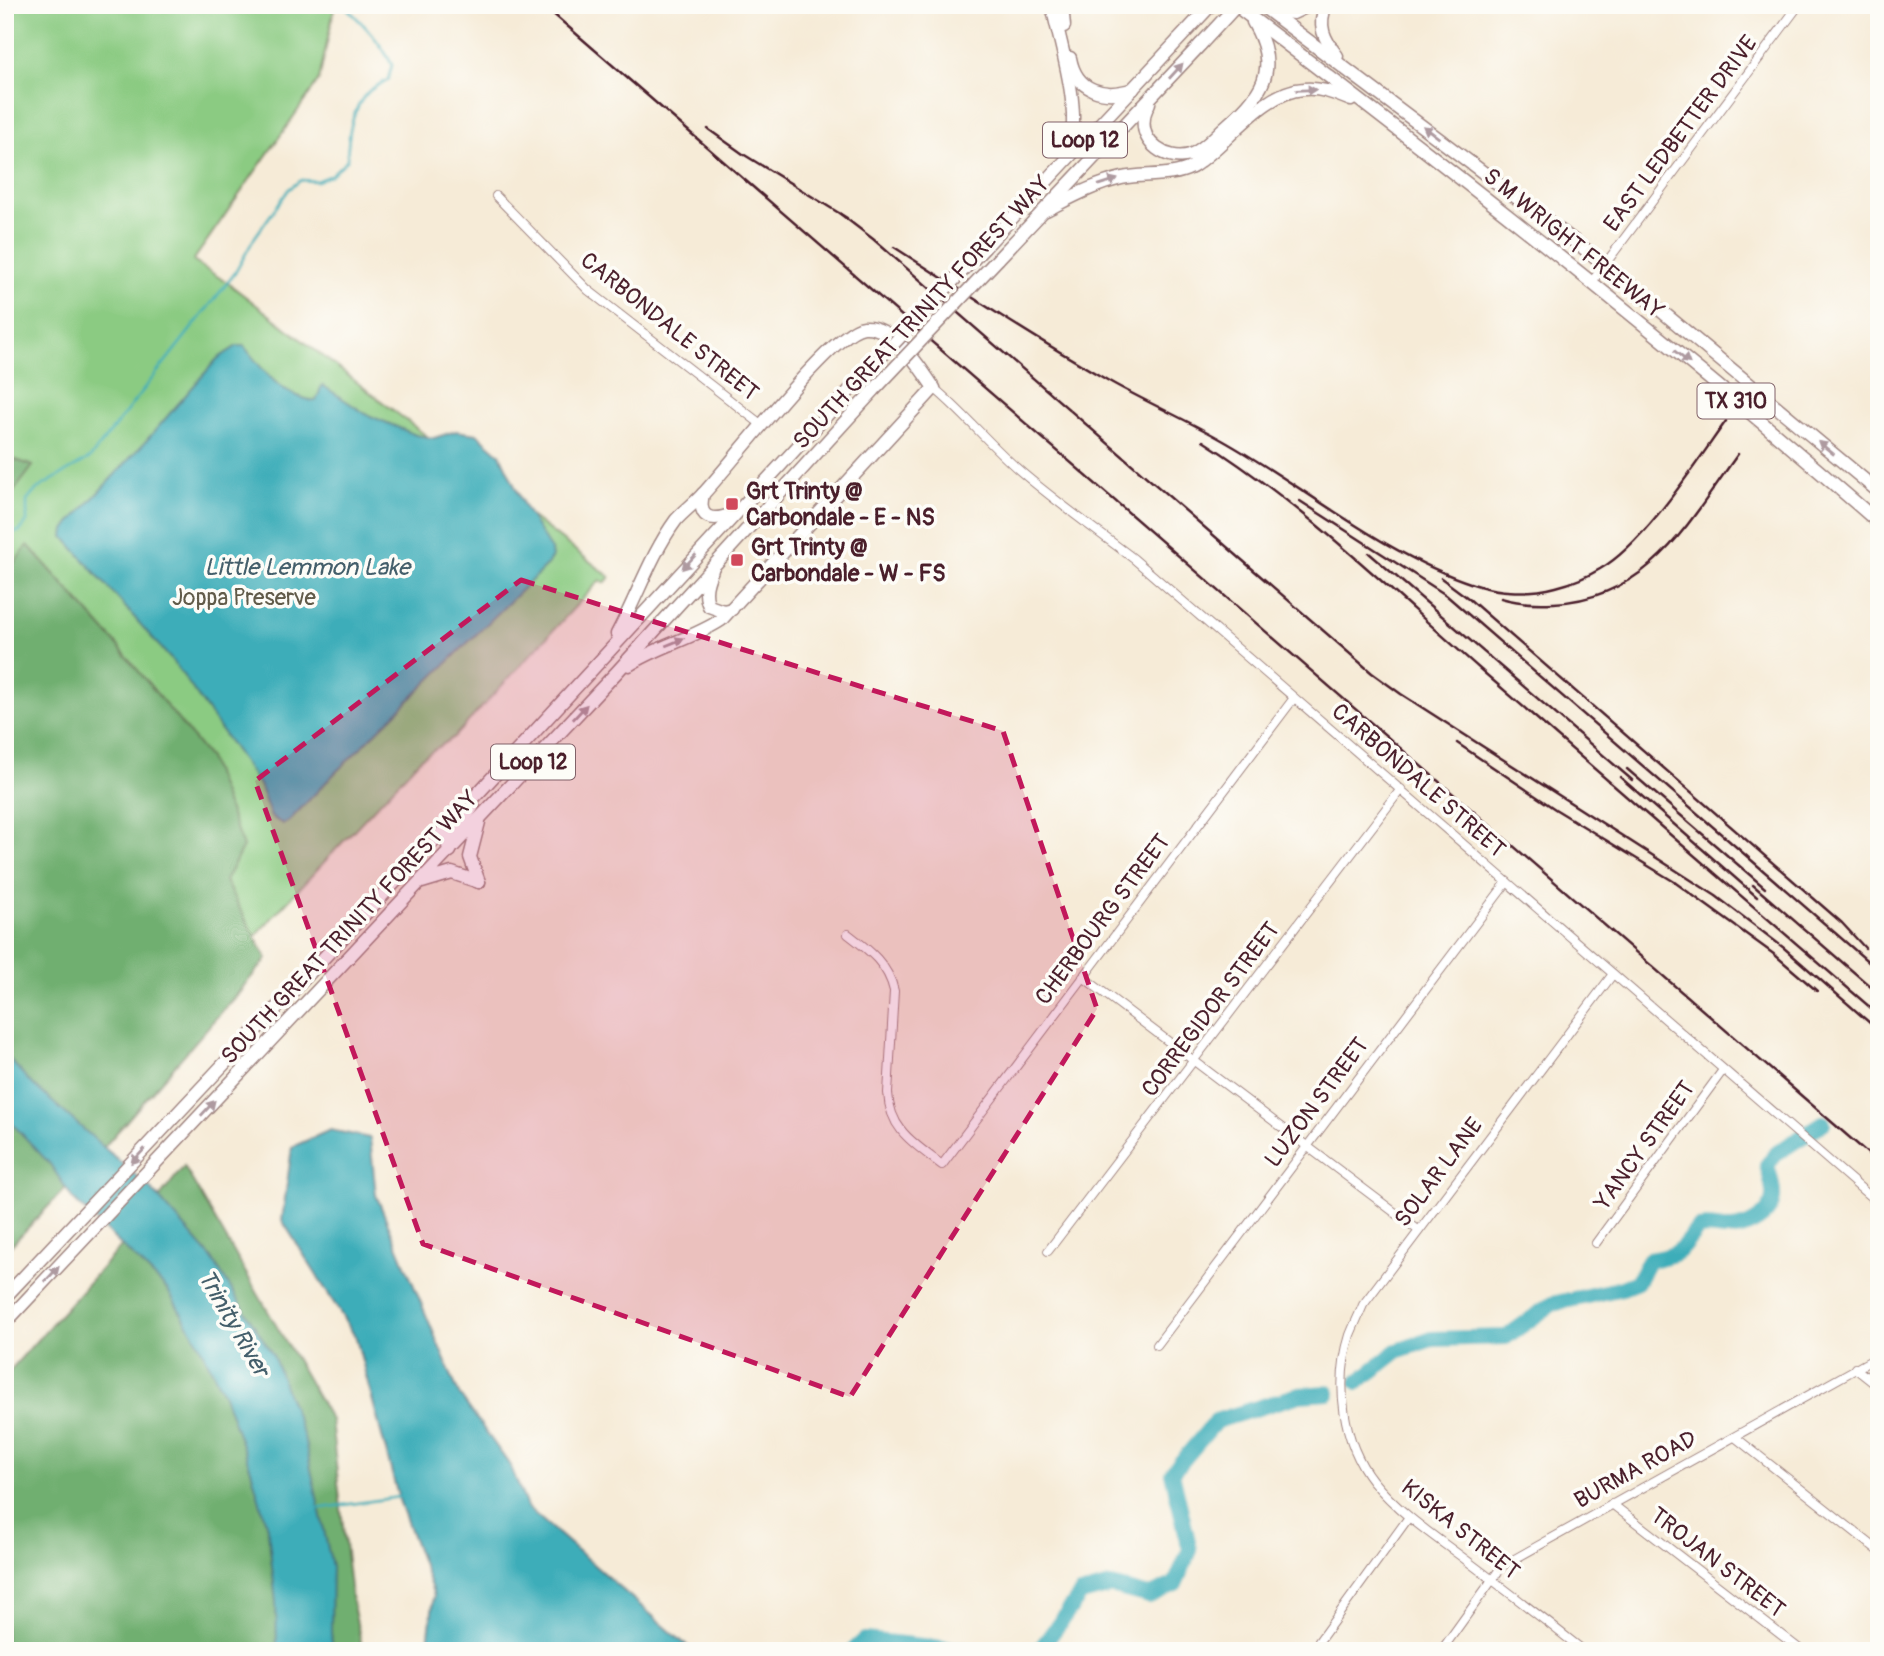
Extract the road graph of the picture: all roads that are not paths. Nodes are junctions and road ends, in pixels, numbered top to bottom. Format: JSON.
{"nodes":[{"id":1,"x":1052,"y":5,"type":"edge"},
{"id":2,"x":1062,"y":5,"type":"edge"},
{"id":3,"x":1211,"y":5,"type":"edge"},
{"id":4,"x":1236,"y":5,"type":"edge"},
{"id":5,"x":1310,"y":5,"type":"edge"},
{"id":6,"x":1326,"y":5,"type":"edge"},
{"id":7,"x":1799,"y":5,"type":"edge"},
{"id":8,"x":1264,"y":7,"type":"edge"},
{"id":9,"x":1249,"y":16,"type":"junction"},
{"id":10,"x":1348,"y":70,"type":"junction"},
{"id":11,"x":1133,"y":89,"type":"junction"},
{"id":12,"x":1151,"y":99,"type":"junction"},
{"id":13,"x":1364,"y":105,"type":"junction"},
{"id":14,"x":1064,"y":163,"type":"junction"},
{"id":15,"x":496,"y":196,"type":"dead end"},
{"id":16,"x":1046,"y":210,"type":"junction"},
{"id":17,"x":1606,"y":265,"type":"junction"},
{"id":18,"x":1591,"y":283,"type":"junction"},
{"id":19,"x":934,"y":388,"type":"junction"},
{"id":20,"x":762,"y":425,"type":"junction"},
{"id":21,"x":1879,"y":492,"type":"edge"},
{"id":22,"x":704,"y":494,"type":"junction"},
{"id":23,"x":736,"y":512,"type":"junction"},
{"id":24,"x":1879,"y":523,"type":"edge"},
{"id":25,"x":715,"y":563,"type":"junction"},
{"id":26,"x":733,"y":609,"type":"junction"},
{"id":27,"x":609,"y":649,"type":"junction"},
{"id":28,"x":616,"y":673,"type":"junction"},
{"id":29,"x":1294,"y":698,"type":"junction"},
{"id":30,"x":1401,"y":789,"type":"junction"},
{"id":31,"x":481,"y":790,"type":"junction"},
{"id":32,"x":479,"y":820,"type":"junction"},
{"id":33,"x":450,"y":851,"type":"junction"},
{"id":34,"x":1507,"y":882,"type":"junction"},
{"id":35,"x":419,"y":883,"type":"junction"},
{"id":36,"x":848,"y":933,"type":"dead end"},
{"id":37,"x":1613,"y":974,"type":"junction"},
{"id":38,"x":1083,"y":977,"type":"junction"},
{"id":39,"x":1195,"y":1060,"type":"junction"},
{"id":40,"x":1723,"y":1070,"type":"junction"},
{"id":41,"x":1307,"y":1145,"type":"junction"},
{"id":42,"x":1879,"y":1204,"type":"edge"},
{"id":43,"x":1418,"y":1230,"type":"junction"},
{"id":44,"x":1596,"y":1243,"type":"dead end"},
{"id":45,"x":1048,"y":1251,"type":"dead end"},
{"id":46,"x":5,"y":1297,"type":"edge"},
{"id":47,"x":5,"y":1323,"type":"edge"},
{"id":48,"x":1157,"y":1345,"type":"dead end"},
{"id":49,"x":1879,"y":1356,"type":"edge"},
{"id":50,"x":1855,"y":1368,"type":"junction"},
{"id":51,"x":1879,"y":1387,"type":"edge"},
{"id":52,"x":1345,"y":1413,"type":"joint"},
{"id":53,"x":1735,"y":1437,"type":"junction"},
{"id":54,"x":1612,"y":1504,"type":"junction"},
{"id":55,"x":1409,"y":1517,"type":"junction"},
{"id":56,"x":1879,"y":1551,"type":"edge"},
{"id":57,"x":1491,"y":1579,"type":"junction"},
{"id":58,"x":1312,"y":1651,"type":"edge"},
{"id":59,"x":1441,"y":1651,"type":"edge"},
{"id":60,"x":1584,"y":1651,"type":"edge"},
{"id":61,"x":1801,"y":1651,"type":"edge"}],
"edges":[{"from":1,"to":14,"type":"main road"},
{"from":2,"to":11,"type":"main road"},
{"from":3,"to":11,"type":"main road","name":"SOUTH GREAT TRINITY FOREST WAY","number":"Loop 12"},
{"from":4,"to":9,"type":"main road","name":"S M WRIGHT FREEWAY","number":"TX 310"},
{"from":12,"to":4,"type":"main road","name":"SOUTH GREAT TRINITY FOREST WAY","number":"Loop 12","one_way":true,"bridge":true},
{"from":5,"to":8,"type":"main road"},
{"from":6,"to":10,"type":"main road"},
{"from":7,"to":17,"type":"street","name":"EAST LEDBETTER DRIVE"},
{"from":8,"to":10,"type":"main road","name":"S M WRIGHT FREEWAY","number":"TX 310"},
{"from":9,"to":12,"type":"main road"},
{"from":9,"to":13,"type":"main road","name":"S M WRIGHT FREEWAY","number":"TX 310"},
{"from":17,"to":10,"type":"main road","name":"S M WRIGHT FREEWAY","number":"TX 310","one_way":true},
{"from":11,"to":14,"type":"main road","name":"SOUTH GREAT TRINITY FOREST WAY","number":"Loop 12"},
{"from":12,"to":16,"type":"main road","name":"SOUTH GREAT TRINITY FOREST WAY","number":"Loop 12"},
{"from":16,"to":13,"type":"main road","one_way":true},
{"from":13,"to":18,"type":"main road","name":"S M WRIGHT FREEWAY","number":"TX 310"},
{"from":14,"to":23,"type":"main road","name":"SOUTH GREAT TRINITY FOREST WAY","number":"Loop 12","bridge":true},
{"from":15,"to":20,"type":"street","name":"CARBONDALE STREET"},
{"from":16,"to":25,"type":"main road","name":"SOUTH GREAT TRINITY FOREST WAY","number":"Loop 12","bridge":true},
{"from":17,"to":18,"type":"street","name":"EAST LEDBETTER DRIVE"},
{"from":21,"to":17,"type":"main road","name":"S M WRIGHT FREEWAY","number":"TX 310","one_way":true},
{"from":18,"to":24,"type":"main road","name":"S M WRIGHT FREEWAY","number":"TX 310","one_way":true},
{"from":19,"to":20,"type":"main road"},
{"from":19,"to":26,"type":"main road"},
{"from":19,"to":29,"type":"street","name":"CARBONDALE STREET"},
{"from":20,"to":22,"type":"main road"},
{"from":22,"to":23,"type":"main road"},
{"from":22,"to":27,"type":"main road"},
{"from":23,"to":27,"type":"main road","name":"SOUTH GREAT TRINITY FOREST WAY","number":"Loop 12","one_way":true},
{"from":25,"to":26,"type":"main road"},
{"from":25,"to":28,"type":"main road","name":"SOUTH GREAT TRINITY FOREST WAY","number":"Loop 12"},
{"from":28,"to":26,"type":"main road","one_way":true},
{"from":27,"to":31,"type":"main road","name":"SOUTH GREAT TRINITY FOREST WAY","number":"Loop 12"},
{"from":32,"to":28,"type":"main road","name":"SOUTH GREAT TRINITY FOREST WAY","number":"Loop 12","one_way":true},
{"from":29,"to":30,"type":"street","name":"CARBONDALE STREET"},
{"from":29,"to":38,"type":"street","name":"CHERBOURG STREET"},
{"from":30,"to":34,"type":"street","name":"CARBONDALE STREET"},
{"from":30,"to":39,"type":"street","name":"CORREGIDOR STREET"},
{"from":31,"to":33,"type":"main road"},
{"from":31,"to":46,"type":"main road","name":"SOUTH GREAT TRINITY FOREST WAY","number":"Loop 12","one_way":true},
{"from":32,"to":33,"type":"main road","name":"SOUTH GREAT TRINITY FOREST WAY","number":"Loop 12"},
{"from":32,"to":35,"type":"main road"},
{"from":33,"to":35,"type":"main road","name":"SOUTH GREAT TRINITY FOREST WAY","number":"Loop 12"},
{"from":34,"to":37,"type":"street","name":"CARBONDALE STREET"},
{"from":34,"to":41,"type":"street","name":"LUZON STREET"},
{"from":47,"to":35,"type":"main road","name":"SOUTH GREAT TRINITY FOREST WAY","number":"Loop 12","one_way":true},
{"from":36,"to":38,"type":"street","name":"CHERBOURG STREET"},
{"from":37,"to":40,"type":"street","name":"CARBONDALE STREET"},
{"from":37,"to":43,"type":"street","name":"SOLAR LANE"},
{"from":38,"to":39,"type":"street"},
{"from":39,"to":41,"type":"street"},
{"from":39,"to":45,"type":"street","name":"CORREGIDOR STREET"},
{"from":40,"to":42,"type":"street","name":"CARBONDALE STREET"},
{"from":40,"to":44,"type":"street","name":"YANCY STREET"},
{"from":41,"to":43,"type":"street"},
{"from":41,"to":48,"type":"street","name":"LUZON STREET"},
{"from":43,"to":52,"type":"street","name":"SOLAR LANE"},
{"from":49,"to":50,"type":"street","name":"BURMA ROAD"},
{"from":50,"to":51,"type":"street"},
{"from":50,"to":53,"type":"street","name":"BURMA ROAD"},
{"from":52,"to":55,"type":"street","name":"KISKA STREET"},
{"from":53,"to":54,"type":"street","name":"BURMA ROAD"},
{"from":53,"to":56,"type":"street"},
{"from":54,"to":57,"type":"street","name":"BURMA ROAD"},
{"from":54,"to":61,"type":"street","name":"TROJAN STREET"},
{"from":55,"to":57,"type":"street","name":"KISKA STREET"},
{"from":55,"to":58,"type":"street"},
{"from":57,"to":59,"type":"street","name":"BURMA ROAD"},
{"from":57,"to":60,"type":"street","name":"KISKA STREET"}]}
